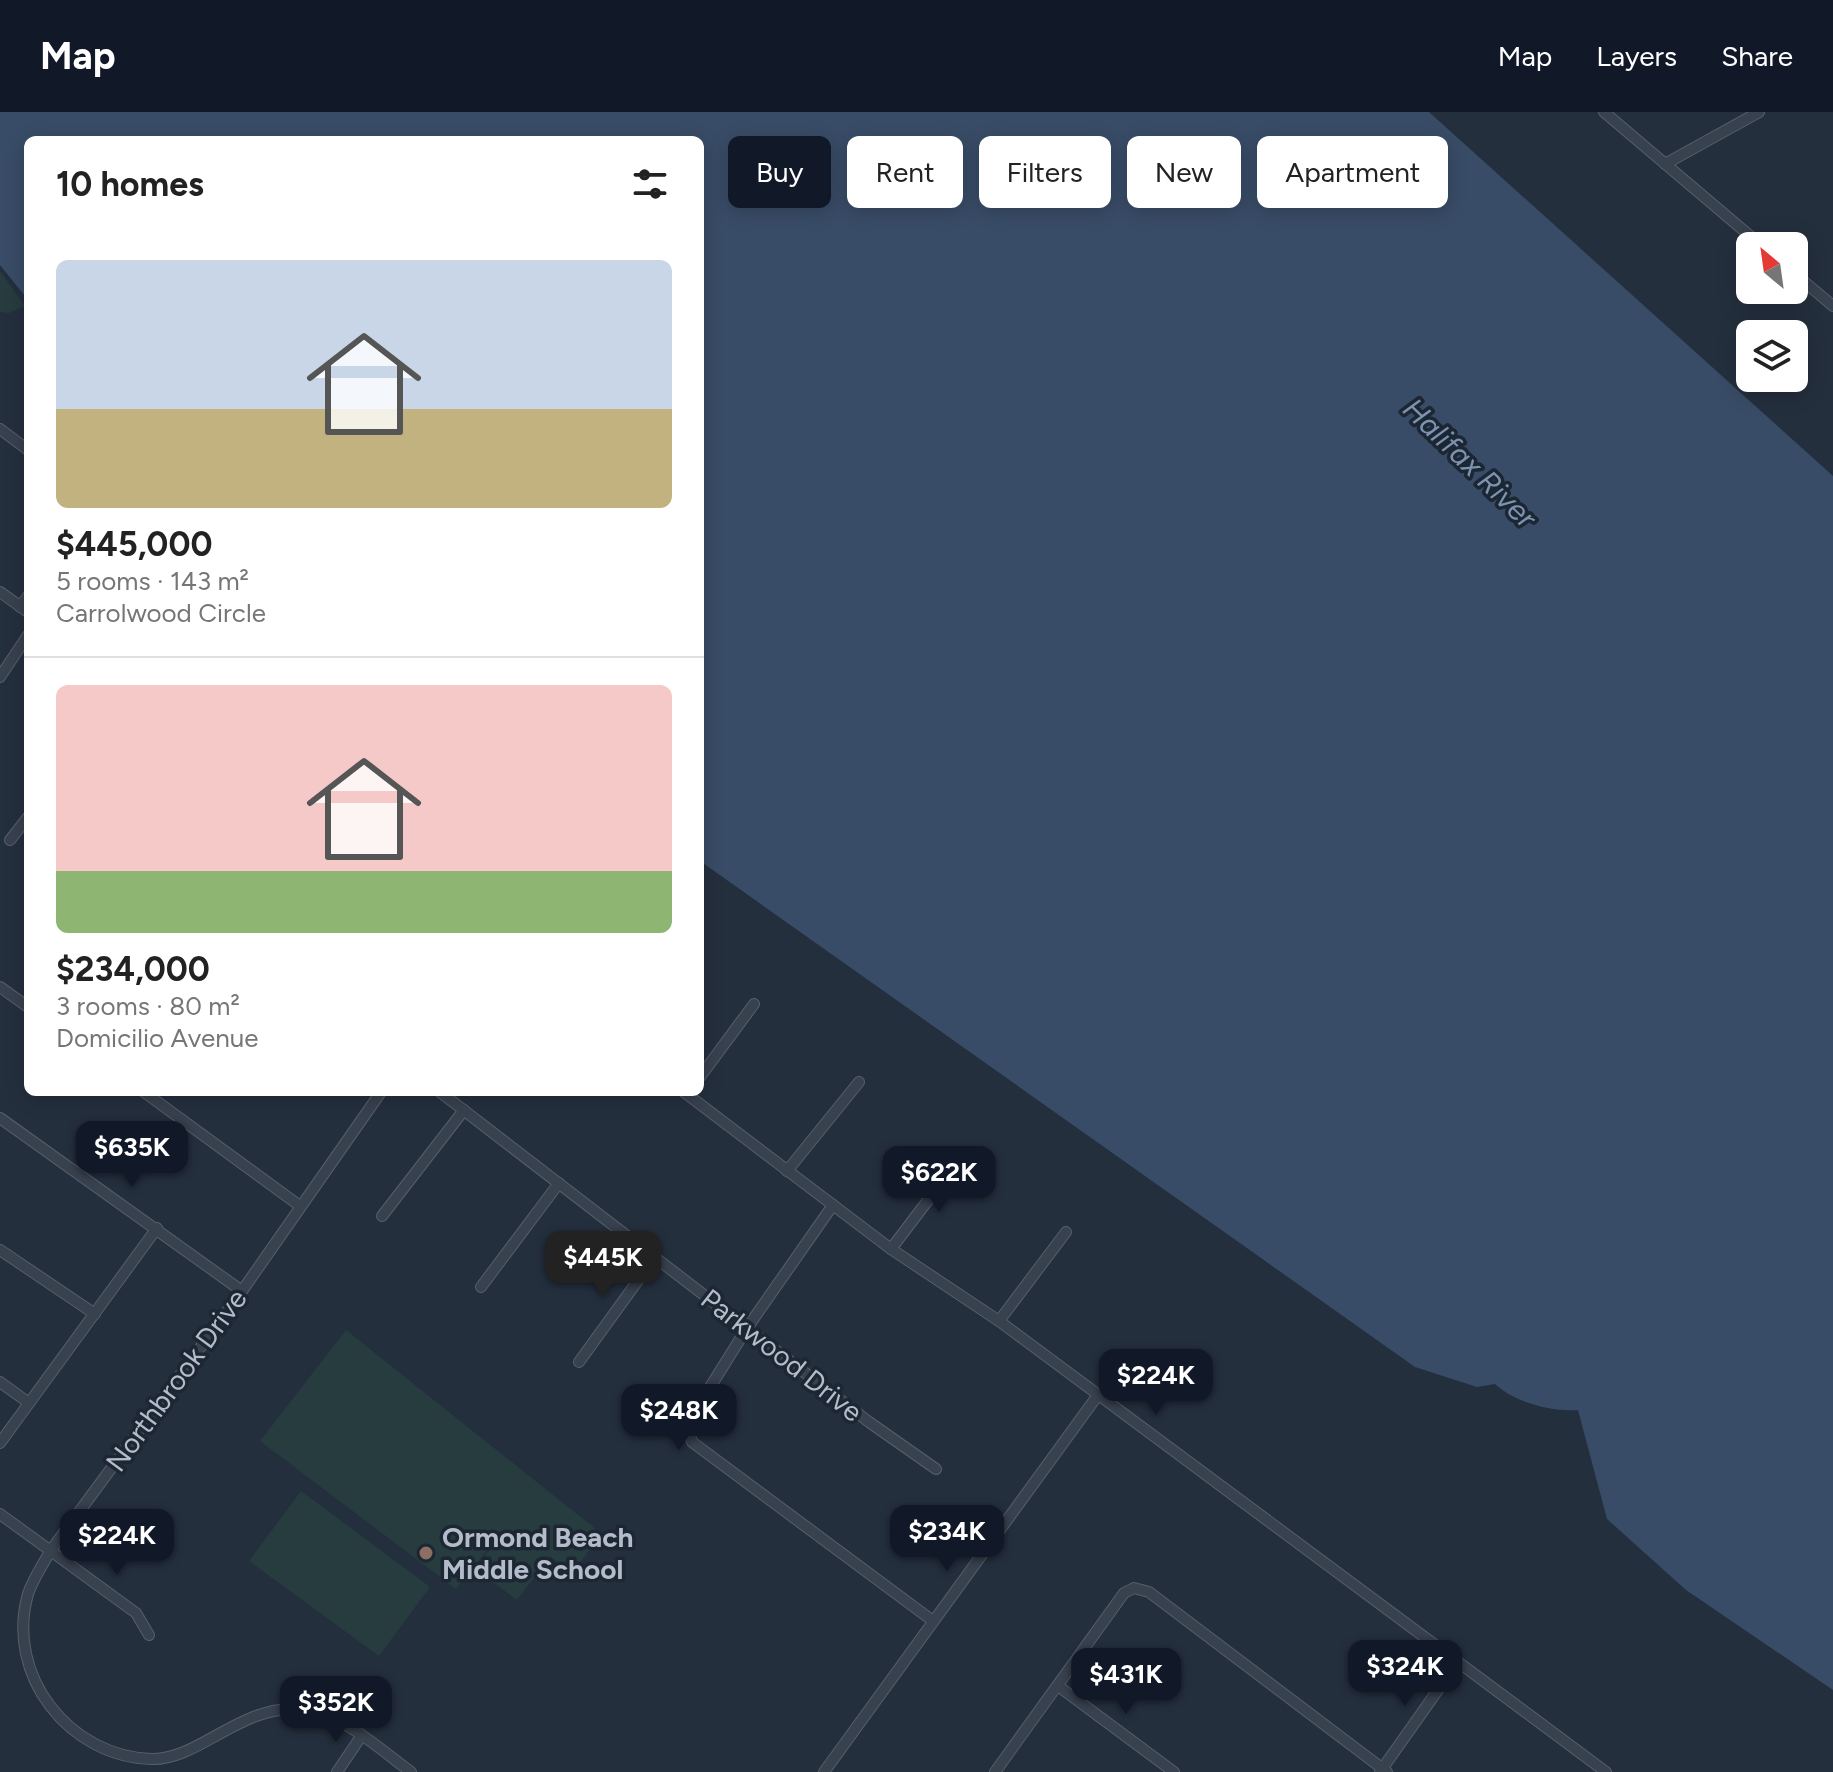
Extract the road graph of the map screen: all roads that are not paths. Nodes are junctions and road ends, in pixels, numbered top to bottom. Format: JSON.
{"nodes":[{"id":1,"x":1604,"y":112,"type":"edge"},
{"id":2,"x":1759,"y":112,"type":"edge"},
{"id":3,"x":1665,"y":164,"type":"junction"},
{"id":4,"x":1745,"y":232,"type":"edge"},
{"id":5,"x":1808,"y":285,"type":"edge"},
{"id":6,"x":1833,"y":306,"type":"edge"},
{"id":7,"x":0,"y":429,"type":"edge"},
{"id":8,"x":24,"y":447,"type":"edge"},
{"id":9,"x":0,"y":592,"type":"edge"},
{"id":10,"x":24,"y":609,"type":"edge"},
{"id":11,"x":24,"y":641,"type":"edge"},
{"id":12,"x":0,"y":677,"type":"edge"},
{"id":13,"x":24,"y":822,"type":"edge"},
{"id":14,"x":10,"y":840,"type":"dead end"},
{"id":15,"x":0,"y":987,"type":"edge"},
{"id":16,"x":24,"y":1004,"type":"edge"},
{"id":17,"x":754,"y":1004,"type":"dead end"},
{"id":18,"x":704,"y":1072,"type":"edge"},
{"id":19,"x":859,"y":1082,"type":"dead end"},
{"id":20,"x":150,"y":1096,"type":"edge"},
{"id":21,"x":378,"y":1096,"type":"edge"},
{"id":22,"x":445,"y":1096,"type":"edge"},
{"id":23,"x":691,"y":1096,"type":"edge"},
{"id":24,"x":464,"y":1110,"type":"junction"},
{"id":25,"x":0,"y":1118,"type":"edge"},
{"id":26,"x":960,"y":1158,"type":"dead end"},
{"id":27,"x":787,"y":1171,"type":"junction"},
{"id":28,"x":559,"y":1183,"type":"junction"},
{"id":29,"x":833,"y":1205,"type":"junction"},
{"id":30,"x":300,"y":1206,"type":"junction"},
{"id":31,"x":382,"y":1216,"type":"dead end"},
{"id":32,"x":157,"y":1228,"type":"junction"},
{"id":33,"x":1066,"y":1232,"type":"dead end"},
{"id":34,"x":891,"y":1249,"type":"junction"},
{"id":35,"x":0,"y":1250,"type":"edge"},
{"id":36,"x":655,"y":1257,"type":"junction"},
{"id":37,"x":481,"y":1287,"type":"dead end"},
{"id":38,"x":242,"y":1291,"type":"junction"},
{"id":39,"x":95,"y":1314,"type":"junction"},
{"id":40,"x":999,"y":1321,"type":"junction"},
{"id":41,"x":747,"y":1328,"type":"junction"},
{"id":42,"x":579,"y":1362,"type":"dead end"},
{"id":43,"x":0,"y":1382,"type":"edge"},
{"id":44,"x":1098,"y":1395,"type":"junction"},
{"id":45,"x":29,"y":1403,"type":"junction"},
{"id":46,"x":0,"y":1443,"type":"edge"},
{"id":47,"x":936,"y":1469,"type":"dead end"},
{"id":48,"x":0,"y":1514,"type":"edge"},
{"id":49,"x":51,"y":1550,"type":"junction"},
{"id":50,"x":933,"y":1621,"type":"junction"},
{"id":51,"x":149,"y":1635,"type":"dead end"},
{"id":52,"x":1457,"y":1663,"type":"junction"},
{"id":53,"x":1058,"y":1686,"type":"junction"},
{"id":54,"x":362,"y":1735,"type":"junction"},
{"id":55,"x":154,"y":1759,"type":"junction"},
{"id":56,"x":1383,"y":1771,"type":"edge"},
{"id":57,"x":155,"y":1772,"type":"edge"},
{"id":58,"x":337,"y":1772,"type":"edge"},
{"id":59,"x":411,"y":1772,"type":"edge"},
{"id":60,"x":824,"y":1772,"type":"edge"},
{"id":61,"x":995,"y":1772,"type":"edge"},
{"id":62,"x":1174,"y":1772,"type":"edge"},
{"id":63,"x":1606,"y":1772,"type":"edge"}],
"edges":[{"from":1,"to":3,"type":"street"},
{"from":2,"to":3,"type":"street"},
{"from":3,"to":4,"type":"street"},
{"from":5,"to":6,"type":"street"},
{"from":7,"to":8,"type":"street"},
{"from":9,"to":10,"type":"street"},
{"from":11,"to":12,"type":"street"},
{"from":13,"to":14,"type":"street"},
{"from":15,"to":16,"type":"street"},
{"from":17,"to":18,"type":"street"},
{"from":19,"to":27,"type":"street"},
{"from":20,"to":30,"type":"street"},
{"from":21,"to":30,"type":"street","name":"Northbrook Drive"},
{"from":22,"to":24,"type":"street","name":"Parkwood Drive"},
{"from":23,"to":27,"type":"street"},
{"from":24,"to":28,"type":"street","name":"Parkwood Drive"},
{"from":24,"to":31,"type":"street"},
{"from":25,"to":32,"type":"street"},
{"from":26,"to":34,"type":"street"},
{"from":27,"to":29,"type":"street"},
{"from":28,"to":36,"type":"street","name":"Parkwood Drive"},
{"from":28,"to":37,"type":"street"},
{"from":29,"to":34,"type":"street"},
{"from":29,"to":41,"type":"street"},
{"from":30,"to":38,"type":"street","name":"Northbrook Drive"},
{"from":32,"to":38,"type":"street"},
{"from":32,"to":39,"type":"street"},
{"from":33,"to":40,"type":"street"},
{"from":34,"to":40,"type":"street"},
{"from":35,"to":39,"type":"street"},
{"from":36,"to":41,"type":"street","name":"Parkwood Drive"},
{"from":36,"to":42,"type":"street"},
{"from":38,"to":49,"type":"street","name":"Northbrook Drive"},
{"from":39,"to":45,"type":"street"},
{"from":40,"to":44,"type":"street"},
{"from":41,"to":47,"type":"street","name":"Parkwood Drive"},
{"from":41,"to":50,"type":"street"},
{"from":43,"to":45,"type":"street"},
{"from":44,"to":50,"type":"street"},
{"from":44,"to":52,"type":"street"},
{"from":45,"to":46,"type":"street"},
{"from":48,"to":49,"type":"street"},
{"from":49,"to":51,"type":"street"},
{"from":49,"to":55,"type":"street","name":"Northbrook Drive"},
{"from":50,"to":60,"type":"street"},
{"from":52,"to":56,"type":"street"},
{"from":52,"to":63,"type":"street"},
{"from":53,"to":56,"type":"street"},
{"from":53,"to":61,"type":"street"},
{"from":53,"to":62,"type":"street"},
{"from":54,"to":55,"type":"street"},
{"from":54,"to":58,"type":"street"},
{"from":54,"to":59,"type":"street"},
{"from":55,"to":57,"type":"street"}]}
